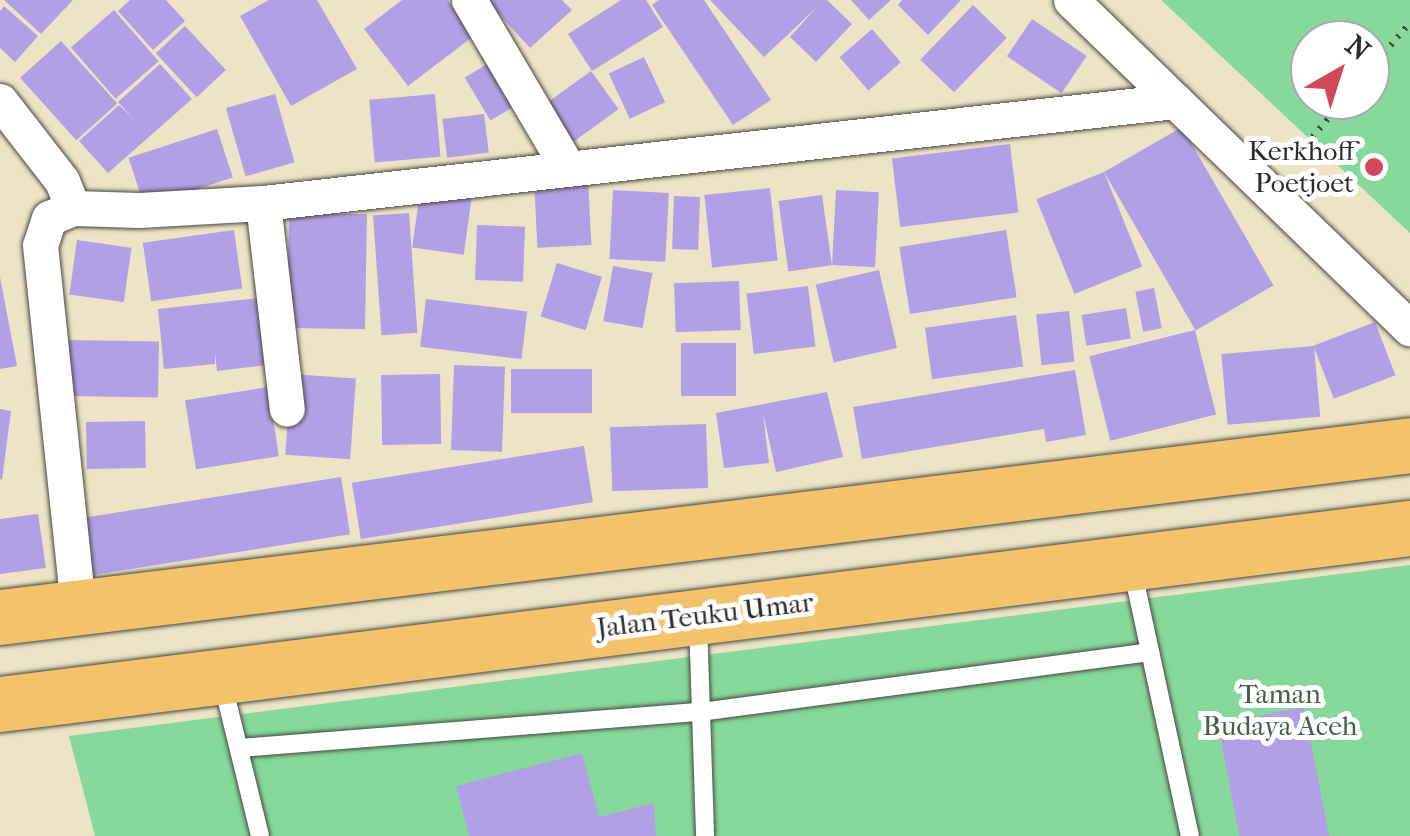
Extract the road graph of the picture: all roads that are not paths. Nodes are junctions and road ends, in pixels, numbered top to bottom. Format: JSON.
{"nodes":[{"id":1,"x":469,"y":0,"type":"edge"},
{"id":2,"x":1071,"y":0,"type":"edge"},
{"id":3,"x":1175,"y":100,"type":"junction"},
{"id":4,"x":0,"y":101,"type":"edge"},
{"id":5,"x":568,"y":168,"type":"junction"},
{"id":6,"x":264,"y":203,"type":"junction"},
{"id":7,"x":73,"y":208,"type":"junction"},
{"id":8,"x":1410,"y":328,"type":"edge"},
{"id":9,"x":287,"y":410,"type":"dead end"},
{"id":10,"x":1410,"y":445,"type":"edge"},
{"id":11,"x":1410,"y":528,"type":"edge"},
{"id":12,"x":1130,"y":562,"type":"junction"},
{"id":13,"x":78,"y":608,"type":"junction"},
{"id":14,"x":698,"y":616,"type":"junction"},
{"id":15,"x":0,"y":617,"type":"edge"},
{"id":16,"x":1150,"y":652,"type":"junction"},
{"id":17,"x":221,"y":676,"type":"junction"},
{"id":18,"x":0,"y":704,"type":"edge"},
{"id":19,"x":701,"y":712,"type":"junction"},
{"id":20,"x":238,"y":748,"type":"junction"},
{"id":21,"x":260,"y":836,"type":"edge"},
{"id":22,"x":706,"y":836,"type":"edge"},
{"id":23,"x":1190,"y":836,"type":"edge"}],
"edges":[{"from":1,"to":5,"type":"street"},
{"from":2,"to":3,"type":"street"},
{"from":3,"to":5,"type":"street"},
{"from":3,"to":8,"type":"street"},
{"from":4,"to":7,"type":"street"},
{"from":5,"to":6,"type":"street"},
{"from":6,"to":7,"type":"street"},
{"from":6,"to":9,"type":"street"},
{"from":7,"to":13,"type":"street"},
{"from":10,"to":13,"type":"highway"},
{"from":11,"to":12,"type":"highway","name":"Jalan Teuku Umar"},
{"from":12,"to":14,"type":"highway","name":"Jalan Teuku Umar"},
{"from":12,"to":16,"type":"lane"},
{"from":13,"to":15,"type":"highway"},
{"from":14,"to":17,"type":"highway","name":"Jalan Teuku Umar"},
{"from":14,"to":19,"type":"lane"},
{"from":16,"to":19,"type":"lane"},
{"from":16,"to":23,"type":"lane"},
{"from":17,"to":18,"type":"highway","name":"Jalan Teuku Umar"},
{"from":17,"to":20,"type":"lane"},
{"from":19,"to":20,"type":"lane"},
{"from":19,"to":22,"type":"lane"},
{"from":20,"to":21,"type":"lane"}]}
